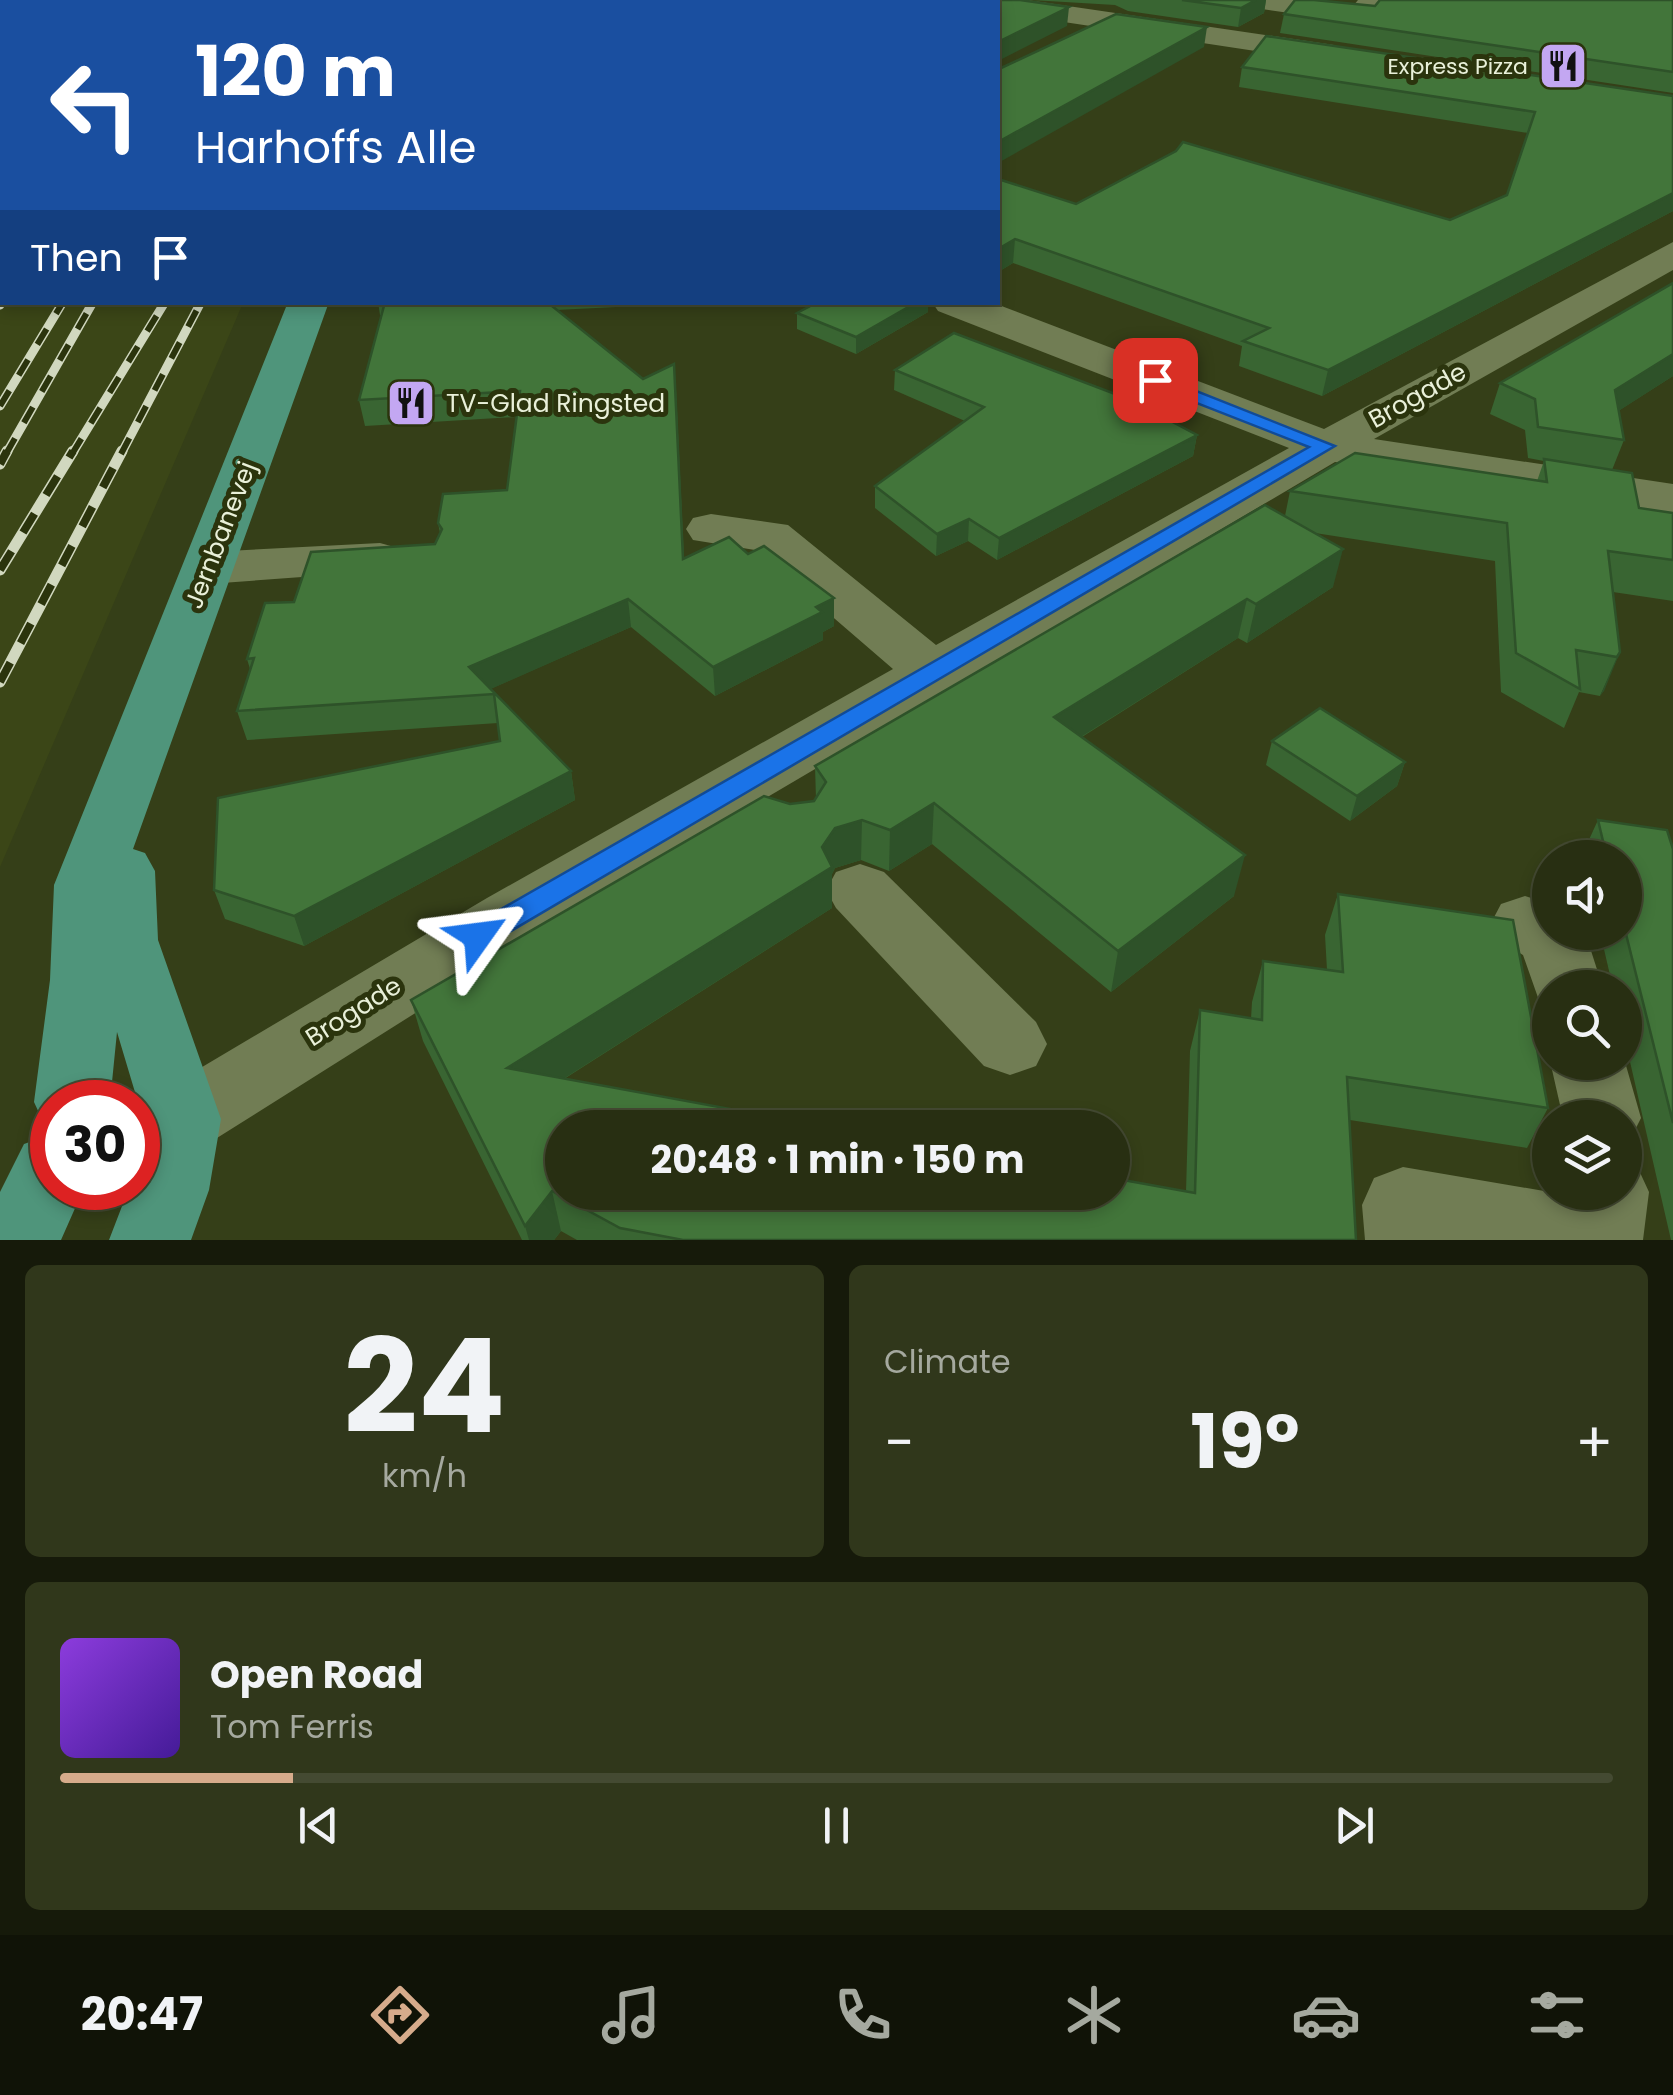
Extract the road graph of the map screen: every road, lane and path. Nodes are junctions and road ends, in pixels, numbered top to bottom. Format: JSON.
{"nodes":[{"id":1,"x":1150,"y":0,"type":"edge"},
{"id":2,"x":1256,"y":0,"type":"edge"},
{"id":3,"x":1372,"y":0,"type":"edge"},
{"id":4,"x":1000,"y":4,"type":"edge"},
{"id":5,"x":1109,"y":20,"type":"junction"},
{"id":6,"x":1062,"y":45,"type":"edge"},
{"id":7,"x":1362,"y":58,"type":"edge"},
{"id":8,"x":1670,"y":258,"type":"edge"},
{"id":9,"x":308,"y":305,"type":"edge"},
{"id":10,"x":960,"y":305,"type":"edge"},
{"id":11,"x":1325,"y":446,"type":"junction"},
{"id":12,"x":1673,"y":499,"type":"edge"},
{"id":13,"x":712,"y":529,"type":"dead end"},
{"id":14,"x":418,"y":557,"type":"edge"},
{"id":15,"x":208,"y":568,"type":"junction"},
{"id":16,"x":932,"y":672,"type":"junction"},
{"id":17,"x":132,"y":768,"type":"junction"},
{"id":18,"x":860,"y":890,"type":"dead end"},
{"id":19,"x":1525,"y":923,"type":"dead end"},
{"id":20,"x":1562,"y":970,"type":"edge"},
{"id":21,"x":1010,"y":1044,"type":"dead end"},
{"id":22,"x":75,"y":1080,"type":"edge"},
{"id":23,"x":182,"y":1119,"type":"junction"},
{"id":24,"x":33,"y":1210,"type":"edge"},
{"id":25,"x":1606,"y":1210,"type":"edge"},
{"id":26,"x":19,"y":1240,"type":"edge"},
{"id":27,"x":150,"y":1240,"type":"edge"},
{"id":28,"x":1406,"y":1240,"type":"edge"}],
"edges":[{"from":1,"to":5,"type":"street"},
{"from":2,"to":3,"type":"street"},
{"from":4,"to":5,"type":"street"},
{"from":5,"to":6,"type":"street"},
{"from":5,"to":7,"type":"street"},
{"from":8,"to":11,"type":"street","name":"Brogade"},
{"from":9,"to":15,"type":"main road","name":"Jernbanevej"},
{"from":10,"to":11,"type":"street"},
{"from":11,"to":12,"type":"street"},
{"from":11,"to":16,"type":"street","name":"Brogade"},
{"from":13,"to":16,"type":"street"},
{"from":14,"to":15,"type":"street"},
{"from":15,"to":17,"type":"main road","name":"Jernbanevej"},
{"from":16,"to":23,"type":"street","name":"Brogade"},
{"from":17,"to":22,"type":"main road","name":"Jernbanevej"},
{"from":17,"to":23,"type":"main road","name":"Jernbanevej"},
{"from":18,"to":21,"type":"street"},
{"from":19,"to":20,"type":"street"},
{"from":23,"to":27,"type":"main road","name":"Jernbanevej"},
{"from":24,"to":26,"type":"main road"},
{"from":25,"to":28,"type":"street"}]}
